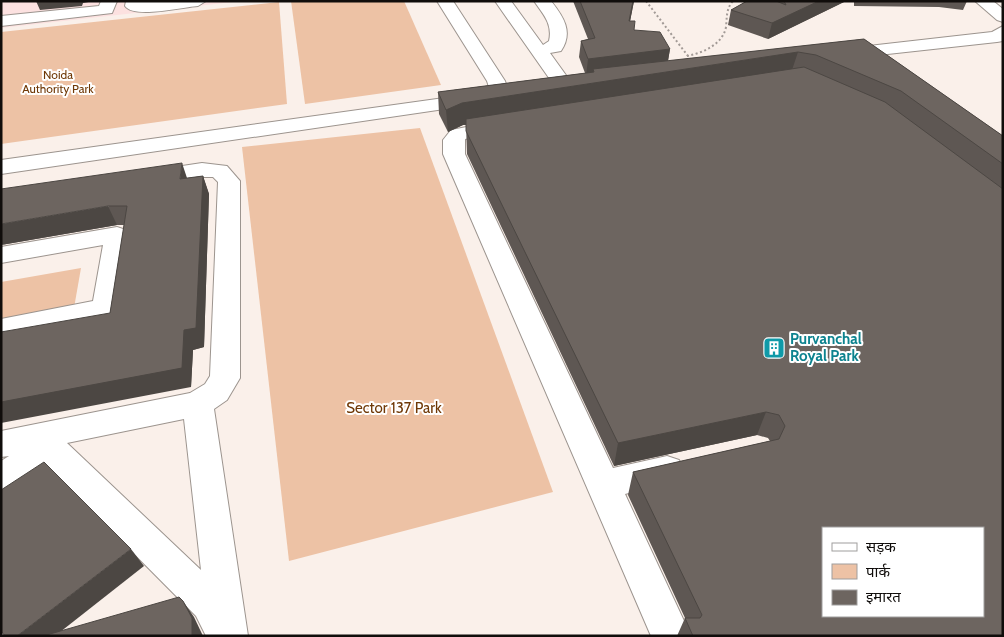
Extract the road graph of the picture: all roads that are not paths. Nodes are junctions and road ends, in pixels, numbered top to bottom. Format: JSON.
{"nodes":[{"id":1,"x":109,"y":1,"type":"edge"},
{"id":2,"x":134,"y":1,"type":"edge"},
{"id":3,"x":198,"y":1,"type":"edge"},
{"id":4,"x":445,"y":1,"type":"edge"},
{"id":5,"x":503,"y":1,"type":"edge"},
{"id":6,"x":542,"y":1,"type":"edge"},
{"id":7,"x":983,"y":1,"type":"edge"},
{"id":8,"x":1003,"y":17,"type":"edge"},
{"id":9,"x":1,"y":22,"type":"edge"},
{"id":10,"x":1003,"y":31,"type":"edge"},
{"id":11,"x":538,"y":51,"type":"junction"},
{"id":12,"x":824,"y":56,"type":"edge"},
{"id":13,"x":606,"y":81,"type":"edge"},
{"id":14,"x":528,"y":122,"type":"edge"},
{"id":15,"x":2,"y":168,"type":"edge"},
{"id":16,"x":126,"y":181,"type":"edge"},
{"id":17,"x":1,"y":255,"type":"edge"},
{"id":18,"x":1,"y":329,"type":"edge"},
{"id":19,"x":198,"y":404,"type":"junction"},
{"id":20,"x":43,"y":441,"type":"junction"},
{"id":21,"x":1,"y":444,"type":"edge"},
{"id":22,"x":700,"y":463,"type":"edge"},
{"id":23,"x":1,"y":480,"type":"edge"},
{"id":24,"x":603,"y":484,"type":"junction"},
{"id":25,"x":228,"y":634,"type":"edge"},
{"id":26,"x":671,"y":636,"type":"edge"}],
"edges":[{"from":1,"to":9,"type":"street"},
{"from":2,"to":3,"type":"street"},
{"from":4,"to":15,"type":"street"},
{"from":5,"to":11,"type":"street"},
{"from":6,"to":11,"type":"street"},
{"from":7,"to":8,"type":"street"},
{"from":10,"to":12,"type":"street"},
{"from":11,"to":13,"type":"street"},
{"from":14,"to":24,"type":"street"},
{"from":16,"to":19,"type":"street"},
{"from":17,"to":18,"type":"street"},
{"from":19,"to":20,"type":"street"},
{"from":19,"to":25,"type":"street"},
{"from":20,"to":21,"type":"street"},
{"from":20,"to":23,"type":"street"},
{"from":20,"to":25,"type":"street"},
{"from":22,"to":24,"type":"street"},
{"from":24,"to":26,"type":"street"}]}
